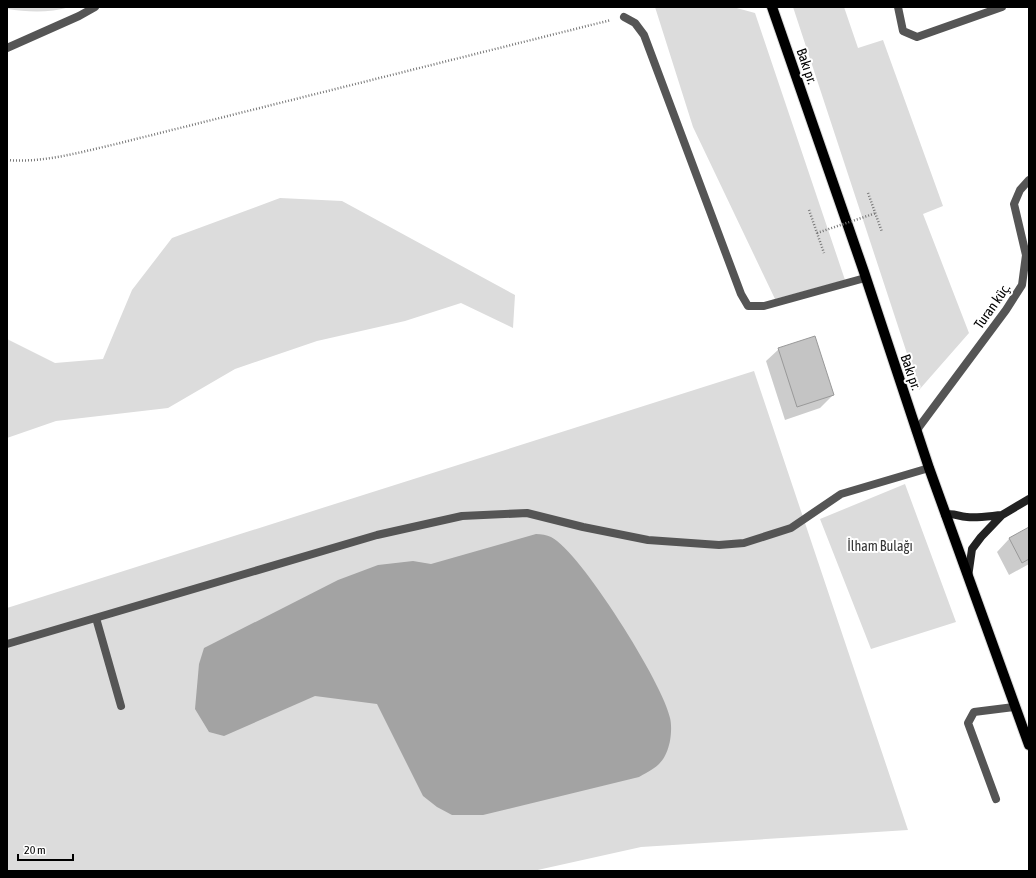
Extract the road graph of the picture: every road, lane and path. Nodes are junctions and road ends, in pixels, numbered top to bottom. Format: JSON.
{"nodes":[{"id":1,"x":95,"y":7,"type":"edge"},
{"id":2,"x":772,"y":7,"type":"edge"},
{"id":3,"x":898,"y":7,"type":"edge"},
{"id":4,"x":1002,"y":7,"type":"edge"},
{"id":5,"x":624,"y":16,"type":"joint"},
{"id":6,"x":7,"y":48,"type":"edge"},
{"id":7,"x":7,"y":160,"type":"edge"},
{"id":8,"x":1029,"y":180,"type":"edge"},
{"id":9,"x":868,"y":193,"type":"dead end"},
{"id":10,"x":809,"y":210,"type":"dead end"},
{"id":11,"x":876,"y":213,"type":"junction"},
{"id":12,"x":882,"y":232,"type":"dead end"},
{"id":13,"x":817,"y":233,"type":"junction"},
{"id":14,"x":824,"y":253,"type":"dead end"},
{"id":15,"x":864,"y":278,"type":"junction"},
{"id":16,"x":916,"y":431,"type":"junction"},
{"id":17,"x":929,"y":468,"type":"junction"},
{"id":18,"x":1029,"y":499,"type":"edge"},
{"id":19,"x":945,"y":515,"type":"junction"},
{"id":20,"x":1002,"y":515,"type":"junction"},
{"id":21,"x":968,"y":580,"type":"junction"},
{"id":22,"x":96,"y":618,"type":"junction"},
{"id":23,"x":7,"y":644,"type":"edge"},
{"id":24,"x":121,"y":706,"type":"dead end"},
{"id":25,"x":1014,"y":707,"type":"junction"},
{"id":26,"x":1029,"y":745,"type":"edge"},
{"id":27,"x":996,"y":799,"type":"dead end"}],
"edges":[{"from":1,"to":6,"type":"street"},
{"from":2,"to":15,"type":"main road","name":"Bakı pr."},
{"from":3,"to":4,"type":"street"},
{"from":5,"to":7,"type":"path"},
{"from":5,"to":15,"type":"street"},
{"from":8,"to":16,"type":"street","name":"Turan küç."},
{"from":9,"to":11,"type":"path"},
{"from":10,"to":13,"type":"path"},
{"from":11,"to":12,"type":"path"},
{"from":11,"to":13,"type":"path","bridge":true},
{"from":13,"to":14,"type":"path"},
{"from":15,"to":16,"type":"main road","name":"Bakı pr."},
{"from":16,"to":17,"type":"main road","name":"Bakı pr."},
{"from":17,"to":19,"type":"main road","name":"Bakı pr."},
{"from":17,"to":22,"type":"street"},
{"from":18,"to":20,"type":"main road"},
{"from":19,"to":20,"type":"main road"},
{"from":19,"to":21,"type":"main road","name":"Bakı pr."},
{"from":20,"to":21,"type":"main road"},
{"from":21,"to":25,"type":"main road","name":"Bakı pr."},
{"from":22,"to":23,"type":"street"},
{"from":22,"to":24,"type":"street"},
{"from":25,"to":26,"type":"main road","name":"Bakı pr."},
{"from":25,"to":27,"type":"street"}]}
